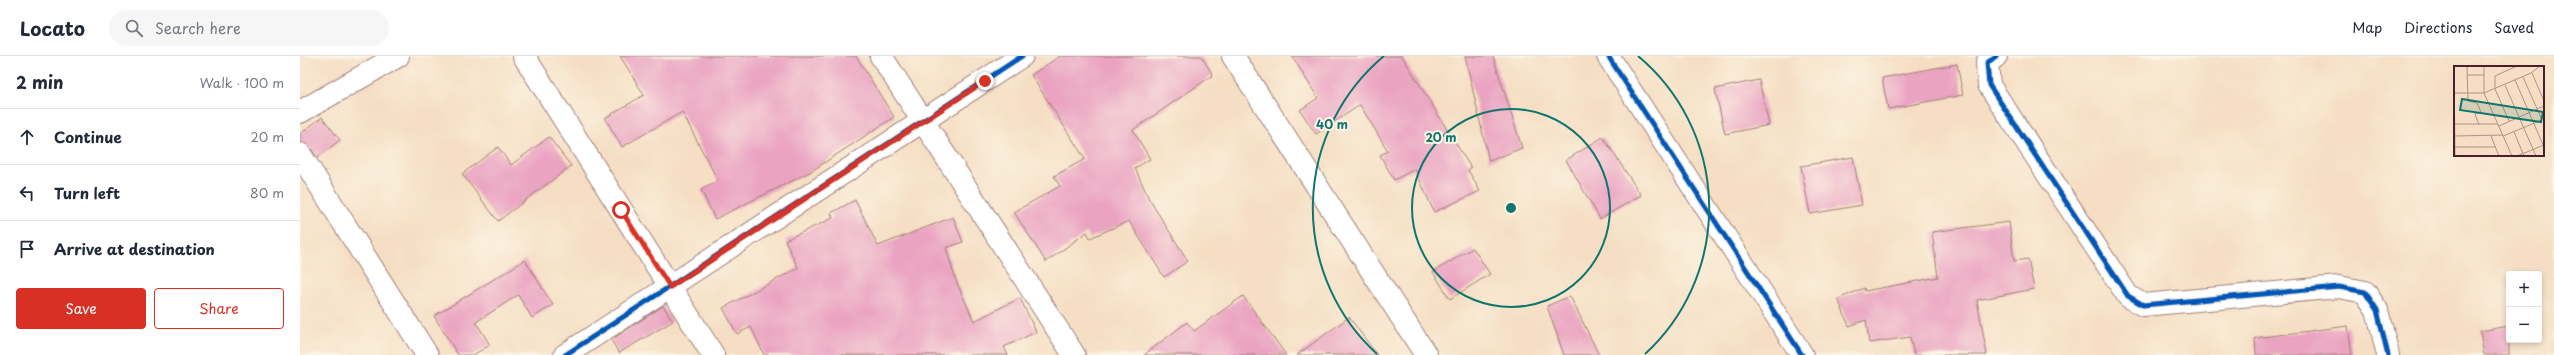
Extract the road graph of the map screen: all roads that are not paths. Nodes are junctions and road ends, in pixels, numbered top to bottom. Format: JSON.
{"nodes":[{"id":1,"x":398,"y":56,"type":"edge"},
{"id":2,"x":524,"y":56,"type":"edge"},
{"id":3,"x":881,"y":56,"type":"edge"},
{"id":4,"x":1022,"y":56,"type":"edge"},
{"id":5,"x":1233,"y":56,"type":"edge"},
{"id":6,"x":1608,"y":56,"type":"edge"},
{"id":7,"x":1996,"y":56,"type":"edge"},
{"id":8,"x":300,"y":112,"type":"edge"},
{"id":9,"x":924,"y":122,"type":"junction"},
{"id":10,"x":300,"y":154,"type":"edge"},
{"id":11,"x":670,"y":287,"type":"junction"},
{"id":12,"x":427,"y":355,"type":"edge"},
{"id":13,"x":565,"y":355,"type":"edge"},
{"id":14,"x":713,"y":355,"type":"edge"},
{"id":15,"x":1074,"y":355,"type":"edge"},
{"id":16,"x":1426,"y":355,"type":"edge"},
{"id":17,"x":1802,"y":355,"type":"edge"},
{"id":18,"x":2388,"y":355,"type":"edge"}],
"edges":[{"from":1,"to":8,"type":"street"},
{"from":2,"to":11,"type":"street"},
{"from":3,"to":9,"type":"street"},
{"from":4,"to":9,"type":"street"},
{"from":5,"to":16,"type":"street"},
{"from":6,"to":17,"type":"street"},
{"from":7,"to":18,"type":"street"},
{"from":9,"to":11,"type":"street"},
{"from":9,"to":15,"type":"street"},
{"from":10,"to":12,"type":"street"},
{"from":11,"to":13,"type":"street"},
{"from":11,"to":14,"type":"street"}]}
